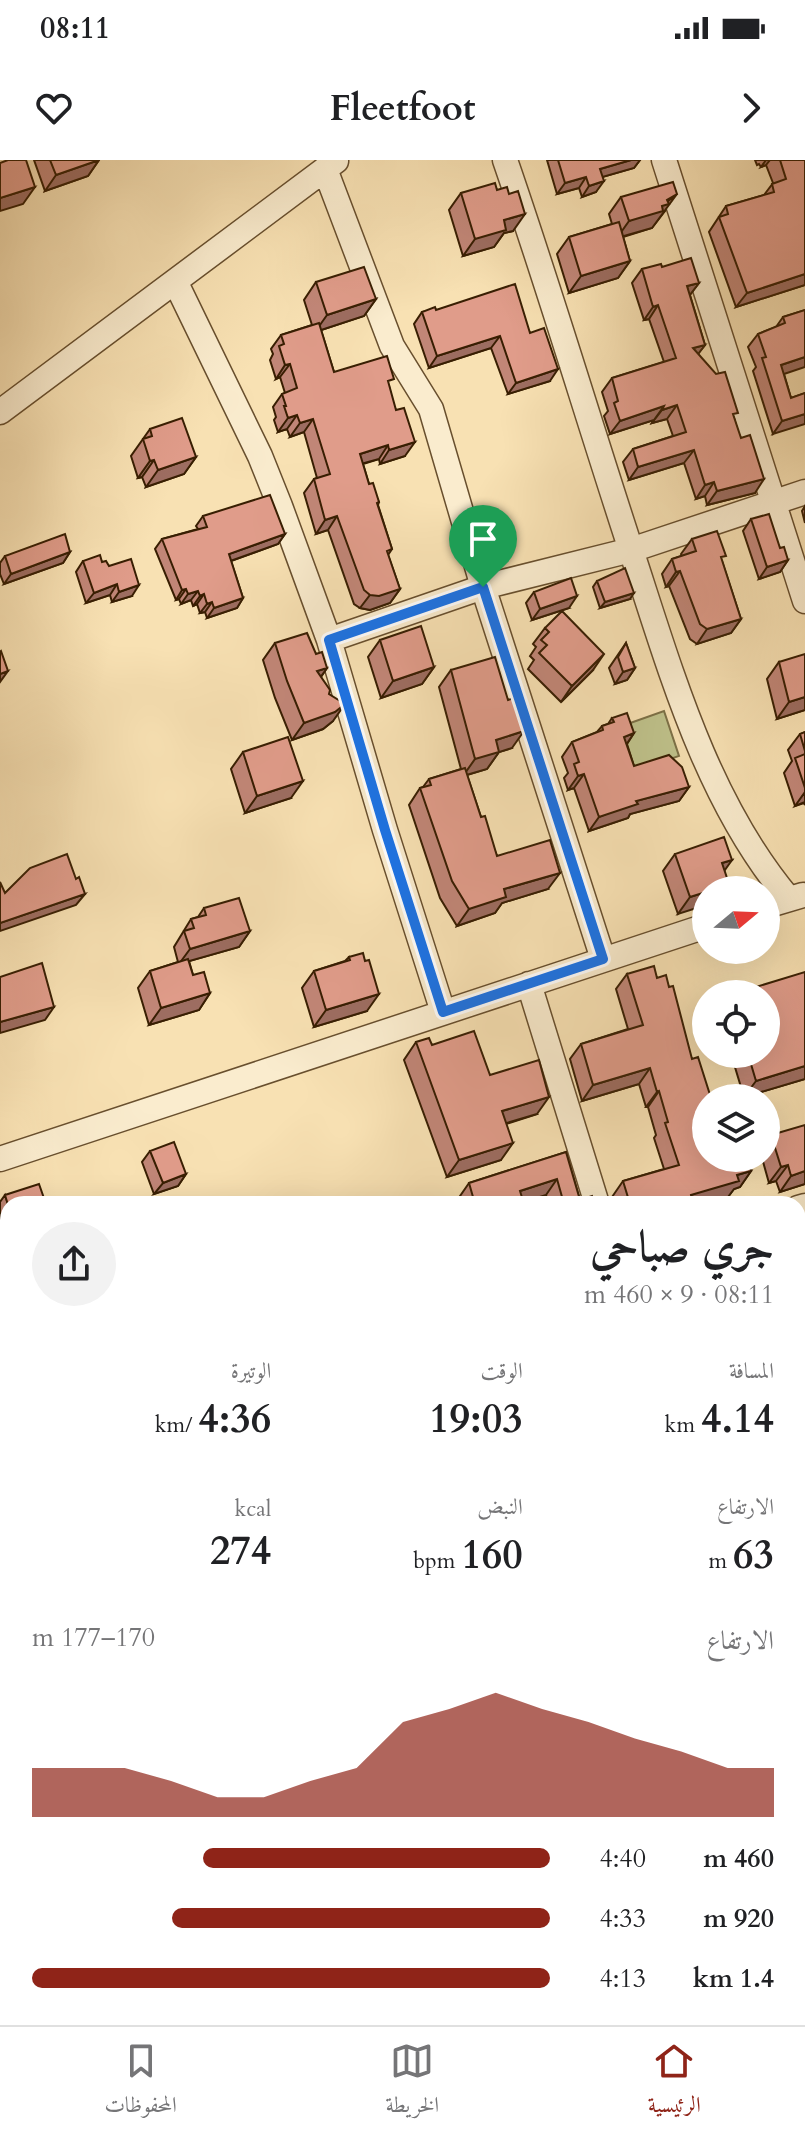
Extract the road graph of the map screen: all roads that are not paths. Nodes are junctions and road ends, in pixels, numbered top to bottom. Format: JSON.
{"nodes":[{"id":1,"x":505,"y":160,"type":"edge"},
{"id":2,"x":664,"y":160,"type":"edge"},
{"id":3,"x":332,"y":165,"type":"edge"},
{"id":4,"x":176,"y":283,"type":"junction"},
{"id":5,"x":0,"y":412,"type":"edge"},
{"id":6,"x":805,"y":492,"type":"edge"},
{"id":7,"x":772,"y":503,"type":"junction"},
{"id":8,"x":631,"y":550,"type":"junction"},
{"id":9,"x":483,"y":587,"type":"junction"},
{"id":10,"x":805,"y":601,"type":"edge"},
{"id":11,"x":329,"y":640,"type":"junction"},
{"id":12,"x":797,"y":896,"type":"edge"},
{"id":13,"x":692,"y":930,"type":"edge"},
{"id":14,"x":603,"y":959,"type":"junction"},
{"id":15,"x":529,"y":984,"type":"junction"},
{"id":16,"x":443,"y":1012,"type":"junction"},
{"id":17,"x":0,"y":1159,"type":"edge"},
{"id":18,"x":595,"y":1196,"type":"edge"}],
"edges":[{"from":1,"to":8,"type":"street"},
{"from":2,"to":7,"type":"street"},
{"from":3,"to":4,"type":"street"},
{"from":3,"to":9,"type":"street"},
{"from":4,"to":5,"type":"street"},
{"from":4,"to":11,"type":"street"},
{"from":6,"to":7,"type":"street"},
{"from":7,"to":8,"type":"street"},
{"from":7,"to":10,"type":"street"},
{"from":8,"to":9,"type":"street"},
{"from":8,"to":12,"type":"street"},
{"from":9,"to":11,"type":"street"},
{"from":9,"to":14,"type":"street"},
{"from":11,"to":16,"type":"street"},
{"from":13,"to":14,"type":"street"},
{"from":14,"to":15,"type":"street"},
{"from":15,"to":16,"type":"street"},
{"from":15,"to":18,"type":"street"},
{"from":16,"to":17,"type":"street"}]}
